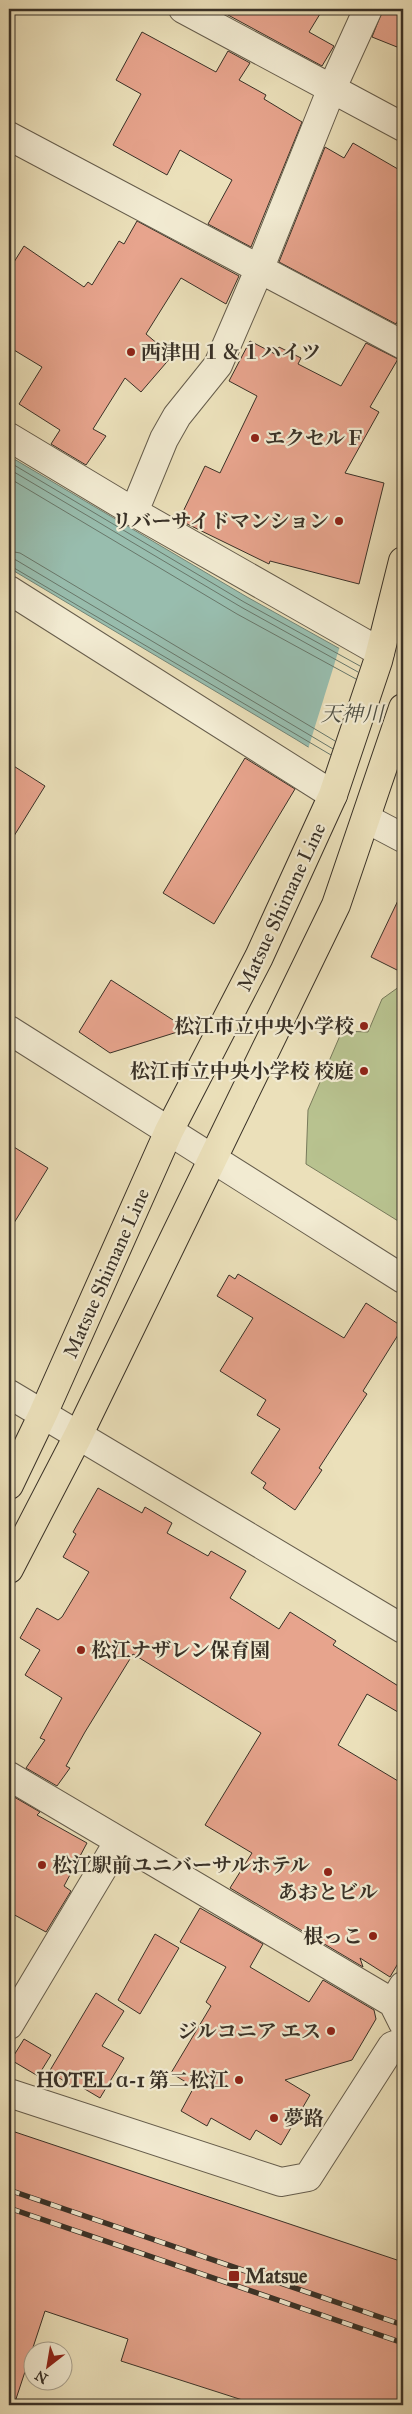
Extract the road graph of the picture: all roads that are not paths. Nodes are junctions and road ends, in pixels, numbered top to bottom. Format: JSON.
{"nodes":[{"id":1,"x":183,"y":9,"type":"edge"},
{"id":2,"x":368,"y":9,"type":"edge"},
{"id":3,"x":332,"y":88,"type":"junction"},
{"id":4,"x":403,"y":127,"type":"edge"},
{"id":5,"x":9,"y":136,"type":"edge"},
{"id":6,"x":259,"y":270,"type":"junction"},
{"id":7,"x":403,"y":345,"type":"edge"},
{"id":8,"x":9,"y":436,"type":"edge"},
{"id":9,"x":134,"y":512,"type":"junction"},
{"id":10,"x":403,"y":561,"type":"edge"},
{"id":11,"x":9,"y":590,"type":"edge"},
{"id":12,"x":379,"y":657,"type":"junction"},
{"id":13,"x":403,"y":708,"type":"edge"},
{"id":14,"x":335,"y":791,"type":"junction"},
{"id":15,"x":368,"y":814,"type":"junction"},
{"id":16,"x":403,"y":838,"type":"edge"},
{"id":17,"x":9,"y":1030,"type":"edge"},
{"id":18,"x":170,"y":1131,"type":"junction"},
{"id":19,"x":214,"y":1159,"type":"junction"},
{"id":20,"x":403,"y":1279,"type":"edge"},
{"id":21,"x":9,"y":1394,"type":"edge"},
{"id":22,"x":43,"y":1414,"type":"junction"},
{"id":23,"x":78,"y":1436,"type":"junction"},
{"id":24,"x":9,"y":1485,"type":"edge"},
{"id":25,"x":9,"y":1569,"type":"edge"},
{"id":26,"x":403,"y":1628,"type":"edge"},
{"id":27,"x":9,"y":1776,"type":"edge"},
{"id":28,"x":119,"y":1841,"type":"junction"},
{"id":29,"x":400,"y":2004,"type":"edge"},
{"id":30,"x":9,"y":2025,"type":"edge"},
{"id":31,"x":403,"y":2042,"type":"edge"},
{"id":32,"x":9,"y":2093,"type":"edge"}],
"edges":[{"from":1,"to":3,"type":"street"},
{"from":2,"to":3,"type":"street"},
{"from":3,"to":4,"type":"street"},
{"from":3,"to":6,"type":"street"},
{"from":5,"to":6,"type":"street"},
{"from":6,"to":7,"type":"street"},
{"from":6,"to":9,"type":"street"},
{"from":8,"to":9,"type":"street"},
{"from":9,"to":12,"type":"street"},
{"from":10,"to":12,"type":"main road","name":"Matsue Shimane Line"},
{"from":11,"to":14,"type":"street"},
{"from":12,"to":14,"type":"main road","name":"Matsue Shimane Line"},
{"from":13,"to":15,"type":"main road"},
{"from":14,"to":18,"type":"main road","name":"Matsue Shimane Line"},
{"from":15,"to":16,"type":"street"},
{"from":15,"to":19,"type":"main road"},
{"from":17,"to":18,"type":"street"},
{"from":18,"to":19,"type":"street"},
{"from":18,"to":22,"type":"main road","name":"Matsue Shimane Line"},
{"from":19,"to":20,"type":"street"},
{"from":19,"to":23,"type":"main road"},
{"from":21,"to":22,"type":"street"},
{"from":22,"to":23,"type":"street"},
{"from":22,"to":24,"type":"main road","name":"Matsue Shimane Line"},
{"from":23,"to":25,"type":"main road"},
{"from":23,"to":26,"type":"street"},
{"from":27,"to":28,"type":"street"},
{"from":28,"to":29,"type":"street"},
{"from":28,"to":30,"type":"street"},
{"from":31,"to":32,"type":"street"}]}
